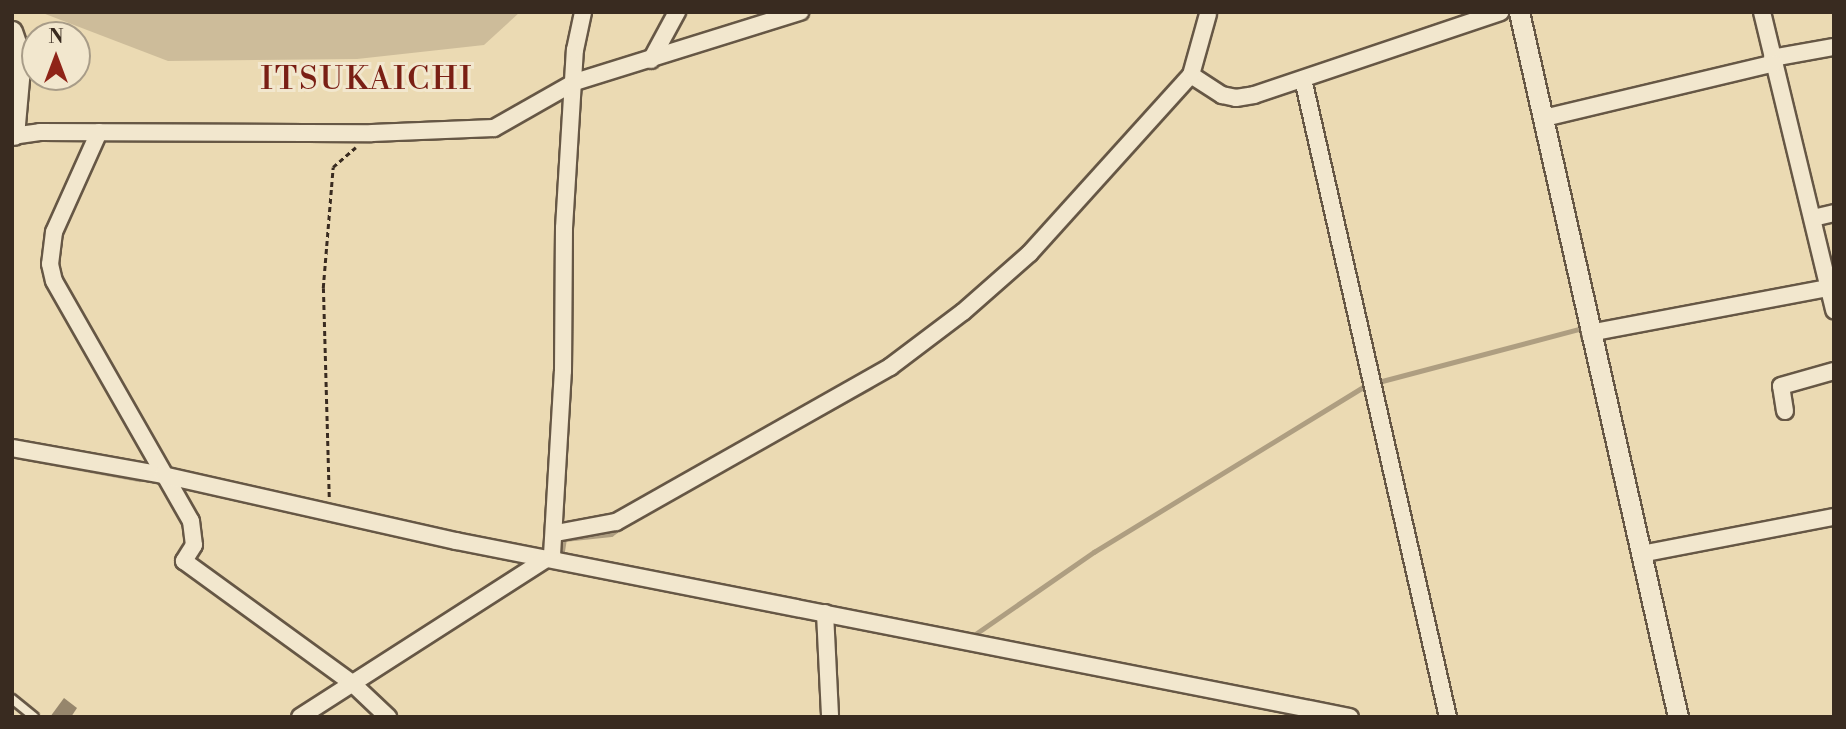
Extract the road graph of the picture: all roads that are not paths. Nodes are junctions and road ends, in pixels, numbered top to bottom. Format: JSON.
{"nodes":[{"id":1,"x":583,"y":12,"type":"edge"},
{"id":2,"x":677,"y":12,"type":"edge"},
{"id":3,"x":800,"y":12,"type":"edge"},
{"id":4,"x":1500,"y":12,"type":"edge"},
{"id":5,"x":1519,"y":12,"type":"edge"},
{"id":6,"x":1762,"y":12,"type":"edge"},
{"id":7,"x":1211,"y":13,"type":"edge"},
{"id":8,"x":12,"y":31,"type":"edge"},
{"id":9,"x":1834,"y":47,"type":"edge"},
{"id":10,"x":651,"y":60,"type":"junction"},
{"id":11,"x":1773,"y":60,"type":"junction"},
{"id":12,"x":1192,"y":75,"type":"junction"},
{"id":13,"x":1303,"y":79,"type":"junction"},
{"id":14,"x":575,"y":82,"type":"junction"},
{"id":15,"x":1544,"y":118,"type":"junction"},
{"id":16,"x":99,"y":132,"type":"junction"},
{"id":17,"x":13,"y":136,"type":"edge"},
{"id":18,"x":1834,"y":213,"type":"edge"},
{"id":19,"x":1813,"y":218,"type":"junction"},
{"id":20,"x":1830,"y":283,"type":"edge"},
{"id":21,"x":1834,"y":310,"type":"edge"},
{"id":22,"x":1589,"y":329,"type":"junction"},
{"id":23,"x":1834,"y":371,"type":"edge"},
{"id":24,"x":1784,"y":411,"type":"dead end"},
{"id":25,"x":12,"y":448,"type":"edge"},
{"id":26,"x":163,"y":475,"type":"junction"},
{"id":27,"x":1834,"y":517,"type":"edge"},
{"id":28,"x":556,"y":533,"type":"junction"},
{"id":29,"x":1642,"y":554,"type":"junction"},
{"id":30,"x":542,"y":563,"type":"junction"},
{"id":31,"x":825,"y":619,"type":"junction"},
{"id":32,"x":352,"y":683,"type":"junction"},
{"id":33,"x":12,"y":698,"type":"edge"},
{"id":34,"x":1296,"y":711,"type":"edge"},
{"id":35,"x":34,"y":717,"type":"edge"},
{"id":36,"x":300,"y":717,"type":"edge"},
{"id":37,"x":388,"y":717,"type":"edge"},
{"id":38,"x":830,"y":717,"type":"edge"},
{"id":39,"x":1350,"y":717,"type":"edge"},
{"id":40,"x":1448,"y":717,"type":"edge"},
{"id":41,"x":1678,"y":717,"type":"edge"}],
"edges":[{"from":1,"to":14,"type":"street"},
{"from":2,"to":10,"type":"street"},
{"from":3,"to":10,"type":"street"},
{"from":4,"to":13,"type":"street"},
{"from":5,"to":15,"type":"street"},
{"from":6,"to":11,"type":"street"},
{"from":7,"to":12,"type":"street"},
{"from":8,"to":17,"type":"street"},
{"from":9,"to":11,"type":"street"},
{"from":10,"to":14,"type":"street"},
{"from":11,"to":15,"type":"street"},
{"from":11,"to":19,"type":"street"},
{"from":12,"to":13,"type":"street"},
{"from":12,"to":28,"type":"street"},
{"from":13,"to":40,"type":"street"},
{"from":14,"to":16,"type":"street"},
{"from":14,"to":28,"type":"street"},
{"from":15,"to":22,"type":"street"},
{"from":16,"to":17,"type":"street"},
{"from":16,"to":26,"type":"street"},
{"from":18,"to":19,"type":"street"},
{"from":19,"to":20,"type":"street"},
{"from":20,"to":21,"type":"street"},
{"from":20,"to":22,"type":"street"},
{"from":22,"to":29,"type":"street"},
{"from":23,"to":24,"type":"street"},
{"from":25,"to":26,"type":"street"},
{"from":26,"to":30,"type":"street"},
{"from":26,"to":32,"type":"street"},
{"from":27,"to":29,"type":"street"},
{"from":28,"to":30,"type":"street"},
{"from":29,"to":41,"type":"street"},
{"from":30,"to":31,"type":"street"},
{"from":30,"to":32,"type":"street"},
{"from":31,"to":34,"type":"street"},
{"from":31,"to":38,"type":"street"},
{"from":32,"to":36,"type":"street"},
{"from":32,"to":37,"type":"street"},
{"from":33,"to":35,"type":"lane"},
{"from":34,"to":39,"type":"street"}]}
